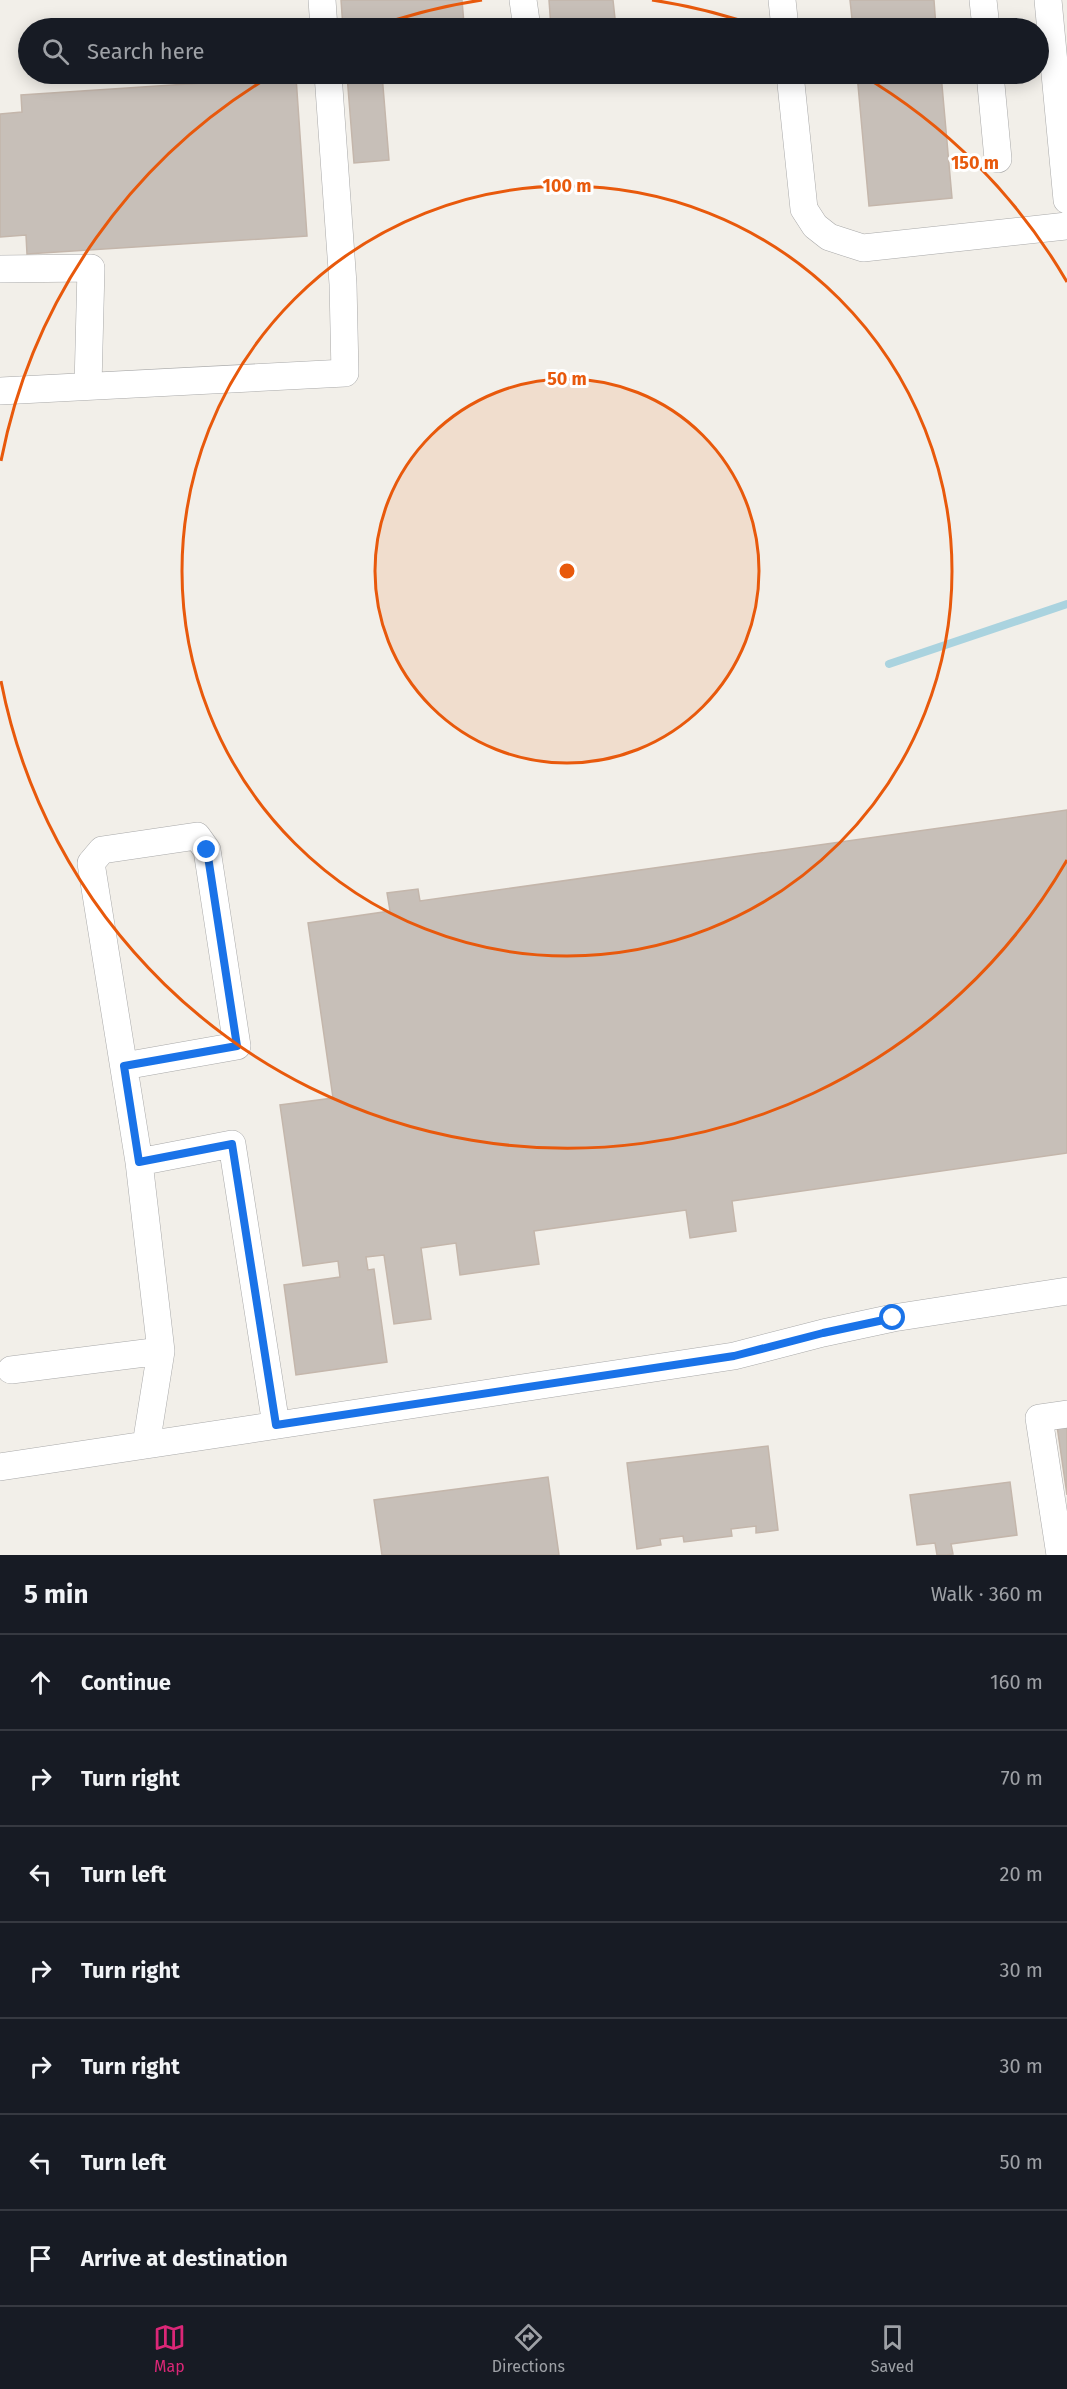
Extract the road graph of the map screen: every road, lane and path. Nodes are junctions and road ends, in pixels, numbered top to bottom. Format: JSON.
{"nodes":[{"id":1,"x":322,"y":0,"type":"edge"},
{"id":2,"x":524,"y":0,"type":"edge"},
{"id":3,"x":782,"y":0,"type":"edge"},
{"id":4,"x":983,"y":0,"type":"edge"},
{"id":5,"x":1048,"y":0,"type":"edge"},
{"id":6,"x":323,"y":18,"type":"edge"},
{"id":7,"x":525,"y":18,"type":"edge"},
{"id":8,"x":784,"y":18,"type":"edge"},
{"id":9,"x":985,"y":18,"type":"edge"},
{"id":10,"x":1053,"y":60,"type":"edge"},
{"id":11,"x":329,"y":84,"type":"edge"},
{"id":12,"x":791,"y":84,"type":"edge"},
{"id":13,"x":991,"y":84,"type":"edge"},
{"id":14,"x":998,"y":159,"type":"dead end"},
{"id":15,"x":1067,"y":200,"type":"edge"},
{"id":16,"x":1067,"y":226,"type":"edge"},
{"id":17,"x":0,"y":269,"type":"edge"},
{"id":18,"x":88,"y":386,"type":"junction"},
{"id":19,"x":0,"y":391,"type":"edge"},
{"id":20,"x":124,"y":1066,"type":"junction"},
{"id":21,"x":139,"y":1162,"type":"junction"},
{"id":22,"x":1067,"y":1291,"type":"edge"},
{"id":23,"x":161,"y":1351,"type":"junction"},
{"id":24,"x":11,"y":1370,"type":"dead end"},
{"id":25,"x":1067,"y":1414,"type":"edge"},
{"id":26,"x":276,"y":1425,"type":"junction"},
{"id":27,"x":146,"y":1445,"type":"junction"},
{"id":28,"x":0,"y":1467,"type":"edge"},
{"id":29,"x":1060,"y":1555,"type":"edge"}],
"edges":[{"from":1,"to":6,"type":"street"},
{"from":2,"to":7,"type":"street"},
{"from":3,"to":8,"type":"street"},
{"from":4,"to":9,"type":"street"},
{"from":5,"to":10,"type":"street"},
{"from":10,"to":15,"type":"street"},
{"from":11,"to":18,"type":"street"},
{"from":12,"to":16,"type":"street"},
{"from":13,"to":14,"type":"street"},
{"from":17,"to":18,"type":"street"},
{"from":18,"to":19,"type":"street"},
{"from":20,"to":20,"type":"street"},
{"from":20,"to":21,"type":"street"},
{"from":21,"to":23,"type":"street"},
{"from":21,"to":26,"type":"street"},
{"from":22,"to":26,"type":"street"},
{"from":23,"to":24,"type":"street"},
{"from":23,"to":27,"type":"street"},
{"from":25,"to":29,"type":"street"},
{"from":26,"to":27,"type":"street"},
{"from":27,"to":28,"type":"street"}]}
